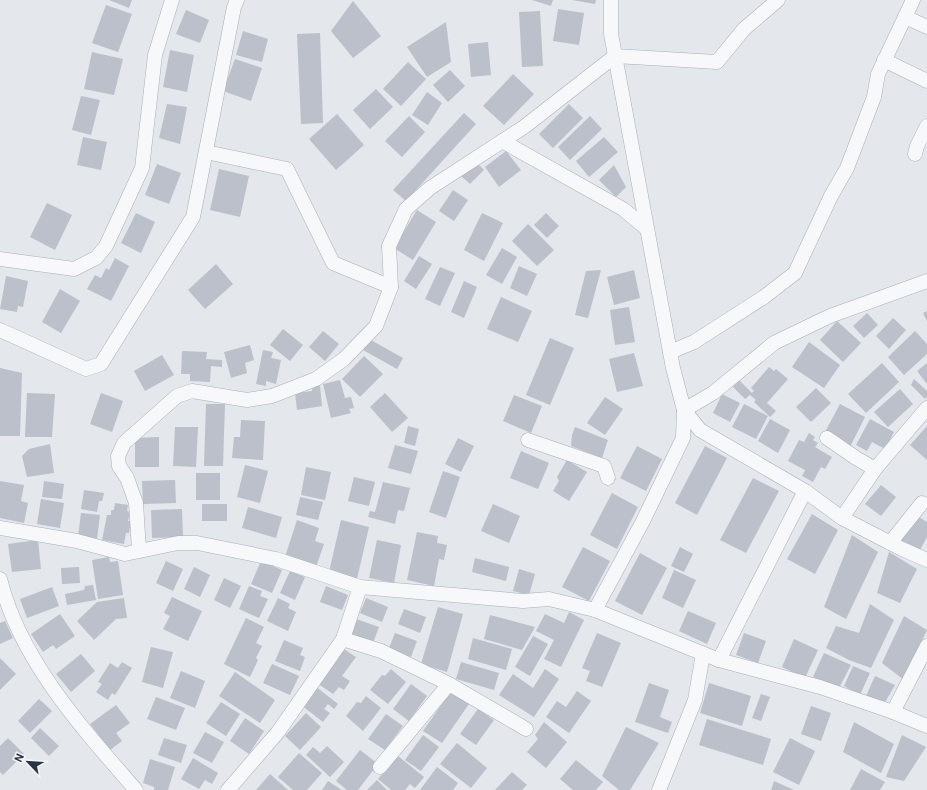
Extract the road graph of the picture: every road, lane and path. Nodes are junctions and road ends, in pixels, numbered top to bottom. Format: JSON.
{"nodes":[{"id":1,"x":172,"y":0,"type":"edge"},
{"id":2,"x":238,"y":0,"type":"edge"},
{"id":3,"x":611,"y":0,"type":"edge"},
{"id":4,"x":778,"y":0,"type":"edge"},
{"id":5,"x":912,"y":0,"type":"edge"},
{"id":6,"x":905,"y":16,"type":"junction"},
{"id":7,"x":927,"y":27,"type":"edge"},
{"id":8,"x":615,"y":56,"type":"junction"},
{"id":9,"x":884,"y":60,"type":"junction"},
{"id":10,"x":927,"y":81,"type":"edge"},
{"id":11,"x":927,"y":126,"type":"edge"},
{"id":12,"x":502,"y":142,"type":"junction"},
{"id":13,"x":206,"y":152,"type":"junction"},
{"id":14,"x":915,"y":154,"type":"dead end"},
{"id":15,"x":646,"y":228,"type":"junction"},
{"id":16,"x":0,"y":259,"type":"edge"},
{"id":17,"x":927,"y":281,"type":"edge"},
{"id":18,"x":391,"y":287,"type":"junction"},
{"id":19,"x":0,"y":330,"type":"edge"},
{"id":20,"x":670,"y":352,"type":"junction"},
{"id":21,"x":927,"y":408,"type":"edge"},
{"id":22,"x":684,"y":410,"type":"junction"},
{"id":23,"x":827,"y":438,"type":"dead end"},
{"id":24,"x":528,"y":440,"type":"dead end"},
{"id":25,"x":875,"y":469,"type":"junction"},
{"id":26,"x":608,"y":478,"type":"dead end"},
{"id":27,"x":805,"y":491,"type":"junction"},
{"id":28,"x":922,"y":503,"type":"dead end"},
{"id":29,"x":842,"y":518,"type":"junction"},
{"id":30,"x":0,"y":528,"type":"edge"},
{"id":31,"x":890,"y":543,"type":"junction"},
{"id":32,"x":139,"y":550,"type":"junction"},
{"id":33,"x":927,"y":560,"type":"edge"},
{"id":34,"x":0,"y":579,"type":"edge"},
{"id":35,"x":360,"y":587,"type":"junction"},
{"id":36,"x":4,"y":610,"type":"edge"},
{"id":37,"x":595,"y":610,"type":"junction"},
{"id":38,"x":342,"y":639,"type":"junction"},
{"id":39,"x":927,"y":646,"type":"edge"},
{"id":40,"x":703,"y":654,"type":"junction"},
{"id":41,"x":719,"y":660,"type":"junction"},
{"id":42,"x":449,"y":684,"type":"junction"},
{"id":43,"x":893,"y":712,"type":"junction"},
{"id":44,"x":927,"y":726,"type":"edge"},
{"id":45,"x":526,"y":729,"type":"dead end"},
{"id":46,"x":380,"y":767,"type":"dead end"},
{"id":47,"x":136,"y":790,"type":"edge"},
{"id":48,"x":228,"y":790,"type":"edge"},
{"id":49,"x":659,"y":790,"type":"edge"}],
"edges":[{"from":1,"to":16,"type":"street"},
{"from":2,"to":13,"type":"street"},
{"from":3,"to":8,"type":"street"},
{"from":4,"to":8,"type":"street"},
{"from":5,"to":6,"type":"street"},
{"from":6,"to":7,"type":"street"},
{"from":6,"to":9,"type":"street"},
{"from":8,"to":12,"type":"street"},
{"from":8,"to":15,"type":"street"},
{"from":9,"to":10,"type":"street"},
{"from":9,"to":20,"type":"street"},
{"from":11,"to":14,"type":"street"},
{"from":12,"to":15,"type":"street"},
{"from":12,"to":18,"type":"street"},
{"from":13,"to":18,"type":"street"},
{"from":13,"to":19,"type":"street"},
{"from":15,"to":20,"type":"street"},
{"from":17,"to":22,"type":"street"},
{"from":18,"to":32,"type":"street"},
{"from":20,"to":22,"type":"street"},
{"from":21,"to":25,"type":"street"},
{"from":22,"to":27,"type":"street"},
{"from":22,"to":37,"type":"street"},
{"from":23,"to":25,"type":"street"},
{"from":24,"to":26,"type":"street"},
{"from":25,"to":29,"type":"street"},
{"from":27,"to":29,"type":"street"},
{"from":27,"to":41,"type":"street"},
{"from":28,"to":31,"type":"street"},
{"from":29,"to":31,"type":"street"},
{"from":30,"to":32,"type":"street"},
{"from":31,"to":33,"type":"street"},
{"from":32,"to":35,"type":"street"},
{"from":34,"to":36,"type":"street"},
{"from":35,"to":37,"type":"street"},
{"from":35,"to":38,"type":"street"},
{"from":36,"to":47,"type":"street"},
{"from":37,"to":40,"type":"street"},
{"from":38,"to":42,"type":"street"},
{"from":38,"to":48,"type":"street"},
{"from":39,"to":43,"type":"street"},
{"from":40,"to":41,"type":"street"},
{"from":40,"to":49,"type":"street"},
{"from":41,"to":43,"type":"street"},
{"from":42,"to":45,"type":"street"},
{"from":42,"to":46,"type":"street"},
{"from":43,"to":44,"type":"street"}]}
